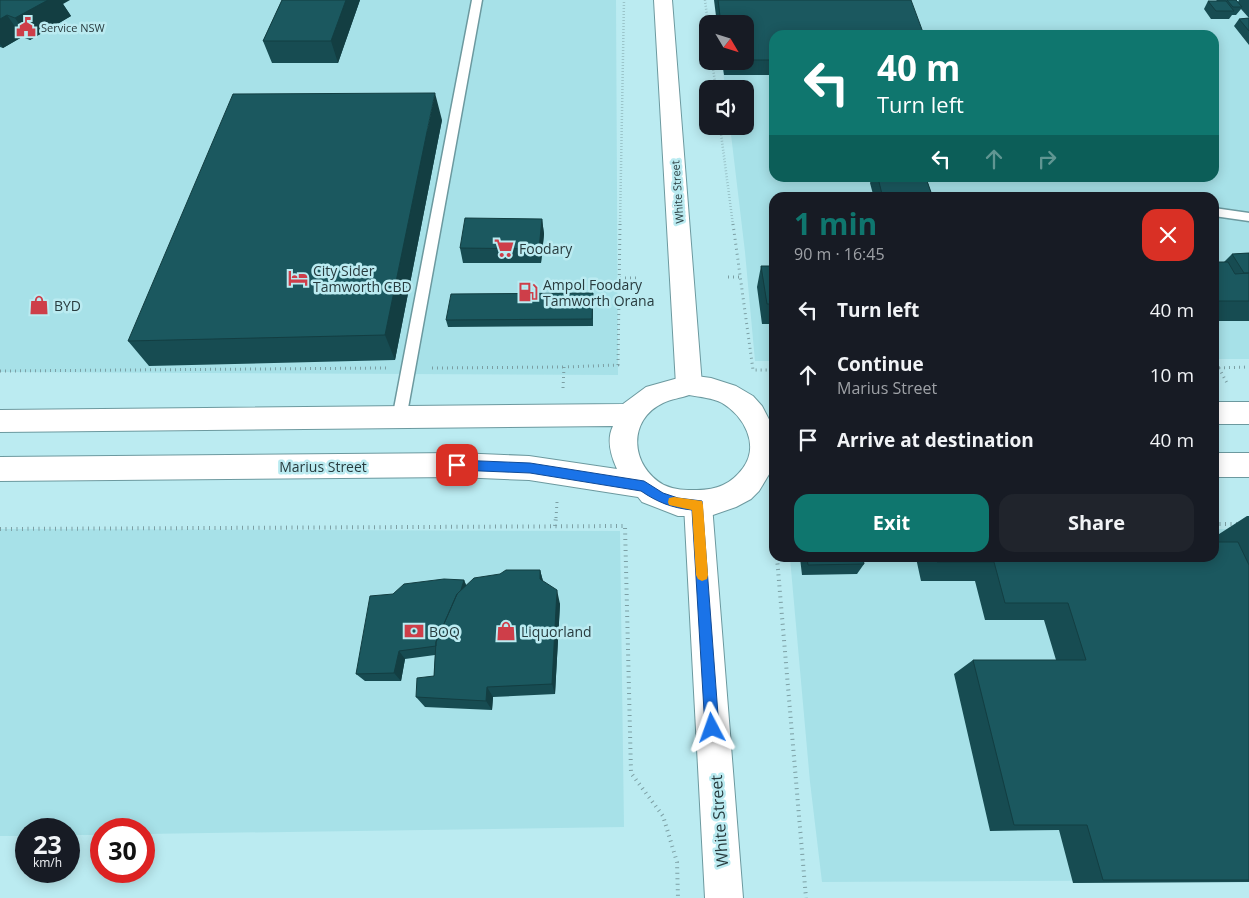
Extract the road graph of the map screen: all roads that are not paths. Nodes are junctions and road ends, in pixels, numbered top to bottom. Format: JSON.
{"nodes":[{"id":1,"x":477,"y":0,"type":"edge"},
{"id":2,"x":663,"y":0,"type":"edge"},
{"id":3,"x":1219,"y":212,"type":"edge"},
{"id":4,"x":1249,"y":217,"type":"edge"},
{"id":5,"x":689,"y":384,"type":"junction"},
{"id":6,"x":762,"y":412,"type":"edge"},
{"id":7,"x":1219,"y":413,"type":"edge"},
{"id":8,"x":1249,"y":413,"type":"edge"},
{"id":9,"x":629,"y":415,"type":"junction"},
{"id":10,"x":399,"y":418,"type":"junction"},
{"id":11,"x":0,"y":421,"type":"edge"},
{"id":12,"x":1219,"y":465,"type":"edge"},
{"id":13,"x":1249,"y":466,"type":"edge"},
{"id":14,"x":0,"y":469,"type":"edge"},
{"id":15,"x":766,"y":472,"type":"edge"},
{"id":16,"x":644,"y":486,"type":"junction"},
{"id":17,"x":698,"y":505,"type":"junction"},
{"id":18,"x":724,"y":898,"type":"edge"}],
"edges":[{"from":1,"to":10,"type":"lane"},
{"from":2,"to":5,"type":"main road","name":"White Street"},
{"from":3,"to":4,"type":"lane"},
{"from":5,"to":6,"type":"main road"},
{"from":5,"to":9,"type":"main road"},
{"from":6,"to":15,"type":"main road"},
{"from":7,"to":8,"type":"main road"},
{"from":9,"to":10,"type":"main road"},
{"from":9,"to":16,"type":"main road"},
{"from":10,"to":11,"type":"main road"},
{"from":12,"to":13,"type":"main road"},
{"from":14,"to":16,"type":"main road","name":"Marius Street"},
{"from":15,"to":17,"type":"main road"},
{"from":16,"to":17,"type":"main road"},
{"from":17,"to":18,"type":"main road","name":"White Street"}]}
